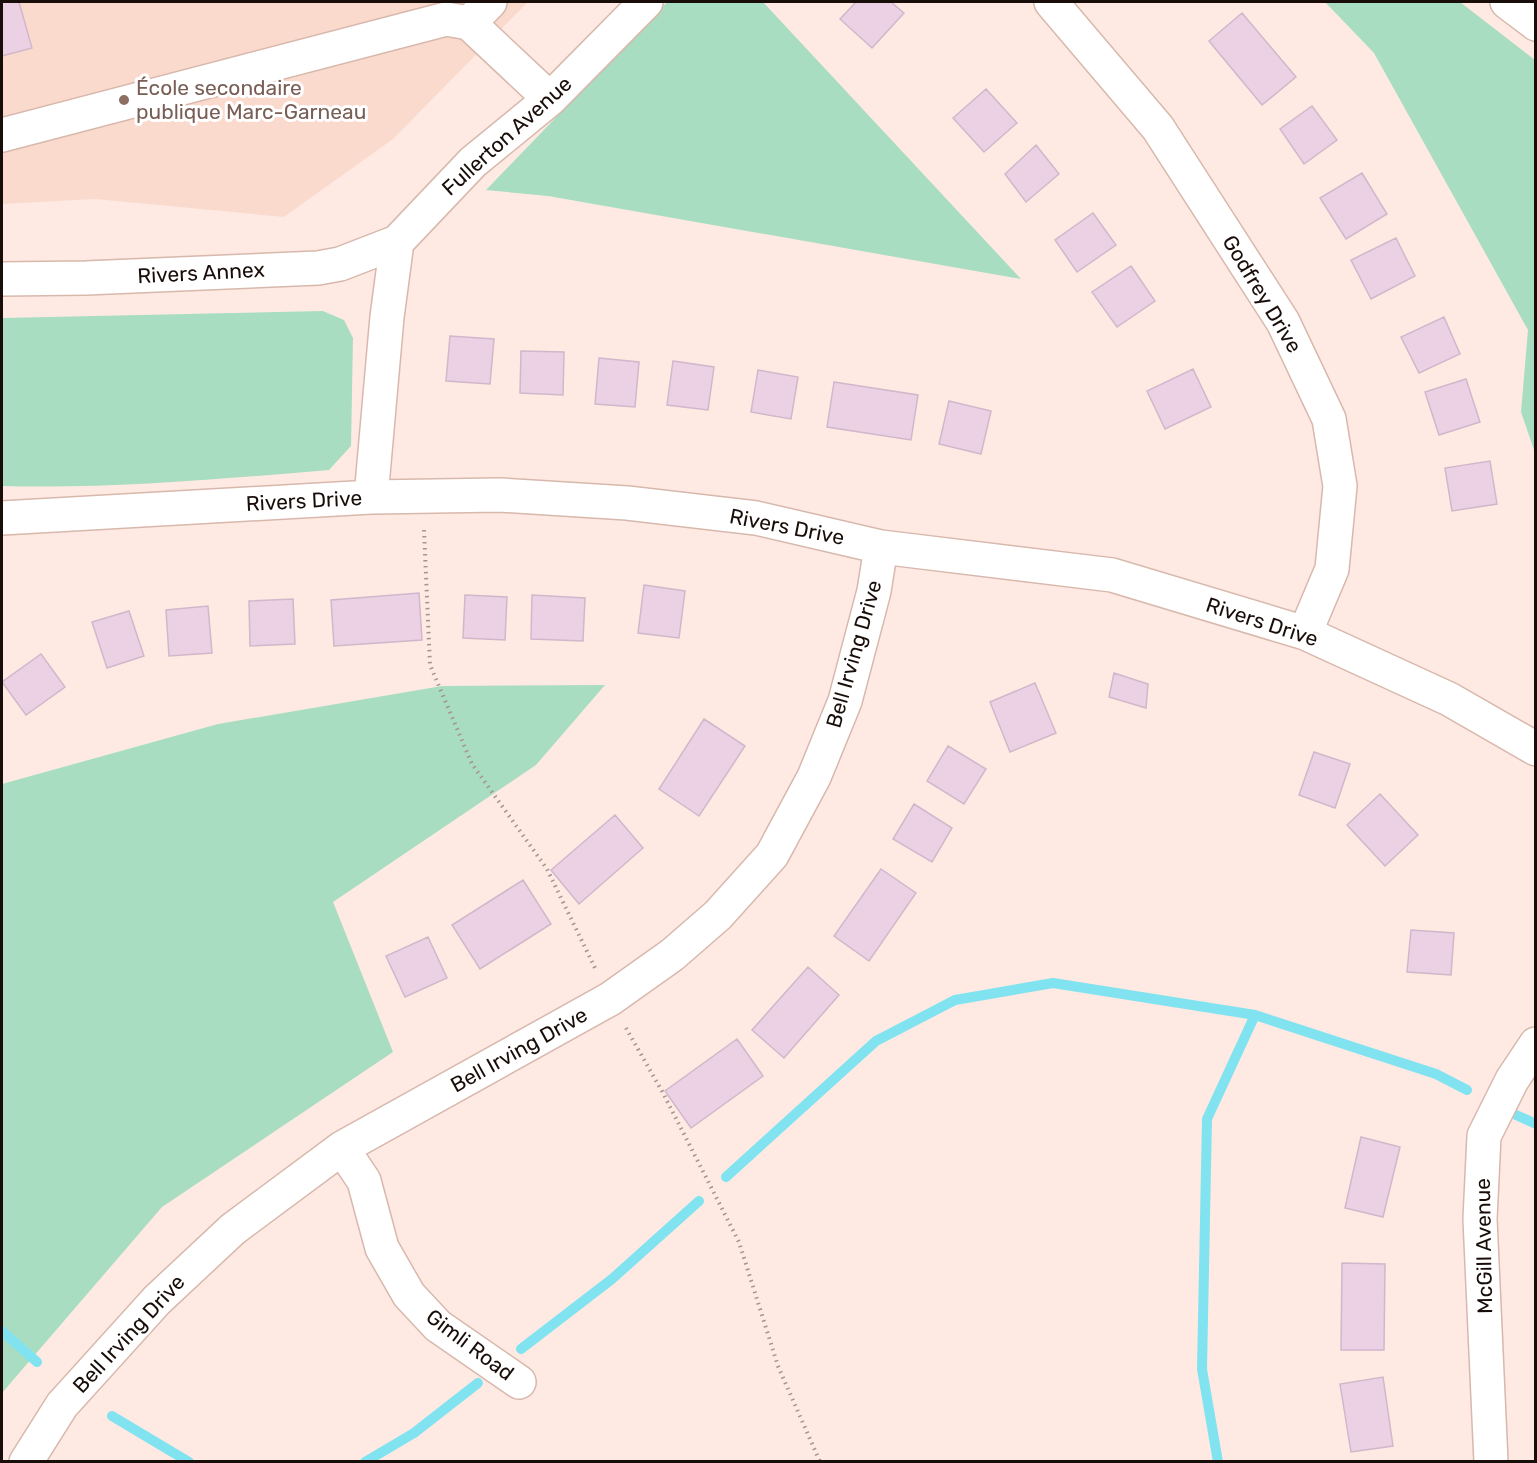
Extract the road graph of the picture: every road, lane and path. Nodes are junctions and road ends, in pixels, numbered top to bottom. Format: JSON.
{"nodes":[{"id":1,"x":646,"y":2,"type":"edge"},
{"id":2,"x":1051,"y":2,"type":"edge"},
{"id":3,"x":1507,"y":2,"type":"edge"},
{"id":4,"x":480,"y":12,"type":"edge"},
{"id":5,"x":1536,"y":24,"type":"edge"},
{"id":6,"x":550,"y":99,"type":"junction"},
{"id":7,"x":2,"y":135,"type":"edge"},
{"id":8,"x":397,"y":242,"type":"junction"},
{"id":9,"x":2,"y":279,"type":"edge"},
{"id":10,"x":371,"y":496,"type":"junction"},
{"id":11,"x":423,"y":497,"type":"junction"},
{"id":12,"x":2,"y":518,"type":"edge"},
{"id":13,"x":881,"y":547,"type":"junction"},
{"id":14,"x":1305,"y":633,"type":"junction"},
{"id":15,"x":1536,"y":749,"type":"edge"},
{"id":16,"x":610,"y":999,"type":"junction"},
{"id":17,"x":1536,"y":1044,"type":"edge"},
{"id":18,"x":342,"y":1148,"type":"junction"},
{"id":19,"x":519,"y":1382,"type":"dead end"},
{"id":20,"x":26,"y":1461,"type":"edge"},
{"id":21,"x":820,"y":1461,"type":"edge"},
{"id":22,"x":1491,"y":1461,"type":"edge"}],
"edges":[{"from":1,"to":6,"type":"street","name":"Fullerton Avenue"},
{"from":2,"to":14,"type":"street","name":"Godfrey Drive"},
{"from":3,"to":5,"type":"street"},
{"from":4,"to":6,"type":"street"},
{"from":4,"to":7,"type":"street"},
{"from":6,"to":8,"type":"street","name":"Fullerton Avenue"},
{"from":8,"to":9,"type":"street","name":"Rivers Annex"},
{"from":8,"to":10,"type":"street"},
{"from":10,"to":11,"type":"street","name":"Rivers Drive"},
{"from":10,"to":12,"type":"street","name":"Rivers Drive"},
{"from":11,"to":13,"type":"street","name":"Rivers Drive"},
{"from":11,"to":16,"type":"path"},
{"from":13,"to":14,"type":"street","name":"Rivers Drive"},
{"from":13,"to":16,"type":"street","name":"Bell Irving Drive"},
{"from":14,"to":15,"type":"street","name":"Rivers Drive"},
{"from":16,"to":18,"type":"street","name":"Bell Irving Drive"},
{"from":16,"to":21,"type":"path"},
{"from":17,"to":22,"type":"street","name":"McGill Avenue"},
{"from":18,"to":19,"type":"street","name":"Gimli Road"},
{"from":18,"to":20,"type":"street","name":"Bell Irving Drive"}]}
